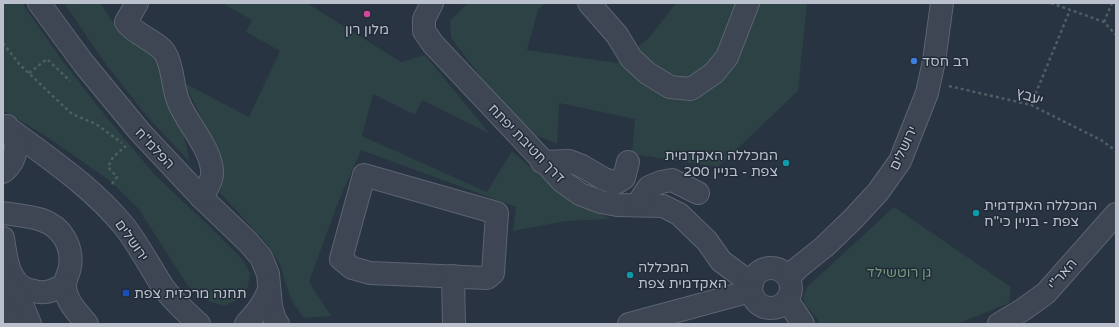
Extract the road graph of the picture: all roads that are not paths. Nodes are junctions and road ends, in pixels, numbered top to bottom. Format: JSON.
{"nodes":[{"id":1,"x":39,"y":3,"type":"edge"},
{"id":2,"x":137,"y":3,"type":"edge"},
{"id":3,"x":432,"y":3,"type":"edge"},
{"id":4,"x":589,"y":3,"type":"edge"},
{"id":5,"x":748,"y":3,"type":"edge"},
{"id":6,"x":942,"y":3,"type":"edge"},
{"id":7,"x":7,"y":126,"type":"edge"},
{"id":8,"x":542,"y":162,"type":"junction"},
{"id":9,"x":628,"y":162,"type":"dead end"},
{"id":10,"x":57,"y":163,"type":"junction"},
{"id":11,"x":6,"y":170,"type":"edge"},
{"id":12,"x":698,"y":193,"type":"dead end"},
{"id":13,"x":202,"y":197,"type":"junction"},
{"id":14,"x":637,"y":205,"type":"junction"},
{"id":15,"x":3,"y":213,"type":"edge"},
{"id":16,"x":1116,"y":214,"type":"edge"},
{"id":17,"x":3,"y":238,"type":"edge"},
{"id":18,"x":3,"y":276,"type":"edge"},
{"id":19,"x":453,"y":276,"type":"junction"},
{"id":20,"x":788,"y":277,"type":"junction"},
{"id":21,"x":65,"y":285,"type":"junction"},
{"id":22,"x":751,"y":288,"type":"junction"},
{"id":23,"x":269,"y":289,"type":"junction"},
{"id":24,"x":786,"y":300,"type":"junction"},
{"id":25,"x":3,"y":307,"type":"edge"},
{"id":26,"x":13,"y":324,"type":"edge"},
{"id":27,"x":30,"y":324,"type":"edge"},
{"id":28,"x":87,"y":324,"type":"edge"},
{"id":29,"x":199,"y":324,"type":"edge"},
{"id":30,"x":246,"y":324,"type":"edge"},
{"id":31,"x":278,"y":324,"type":"edge"},
{"id":32,"x":454,"y":324,"type":"edge"},
{"id":33,"x":629,"y":324,"type":"edge"},
{"id":34,"x":803,"y":324,"type":"edge"},
{"id":35,"x":999,"y":324,"type":"edge"}],
"edges":[{"from":1,"to":13,"type":"street","name":"הפלמ\"ח"},
{"from":2,"to":13,"type":"street"},
{"from":3,"to":8,"type":"street","name":"דרך חטיבת יפתח"},
{"from":4,"to":5,"type":"street"},
{"from":6,"to":20,"type":"street","name":"ירושלים"},
{"from":7,"to":10,"type":"street","name":"ירושלים"},
{"from":7,"to":11,"type":"street"},
{"from":8,"to":9,"type":"street"},
{"from":8,"to":14,"type":"street","name":"דרך חטיבת יפתח"},
{"from":10,"to":11,"type":"street"},
{"from":10,"to":29,"type":"street","name":"ירושלים"},
{"from":12,"to":14,"type":"street"},
{"from":13,"to":23,"type":"street","name":"הפלמ\"ח"},
{"from":14,"to":22,"type":"street","name":"דרך חטיבת יפתח"},
{"from":15,"to":21,"type":"street"},
{"from":16,"to":35,"type":"street","name":"האר\"י"},
{"from":17,"to":21,"type":"street"},
{"from":18,"to":27,"type":"street"},
{"from":19,"to":19,"type":"street"},
{"from":19,"to":32,"type":"street"},
{"from":20,"to":22,"type":"street"},
{"from":20,"to":24,"type":"street"},
{"from":21,"to":28,"type":"street"},
{"from":22,"to":24,"type":"street"},
{"from":22,"to":33,"type":"street"},
{"from":23,"to":30,"type":"street"},
{"from":23,"to":31,"type":"street","name":"הפלמ\"ח"},
{"from":24,"to":34,"type":"street"},
{"from":25,"to":26,"type":"street"}]}
